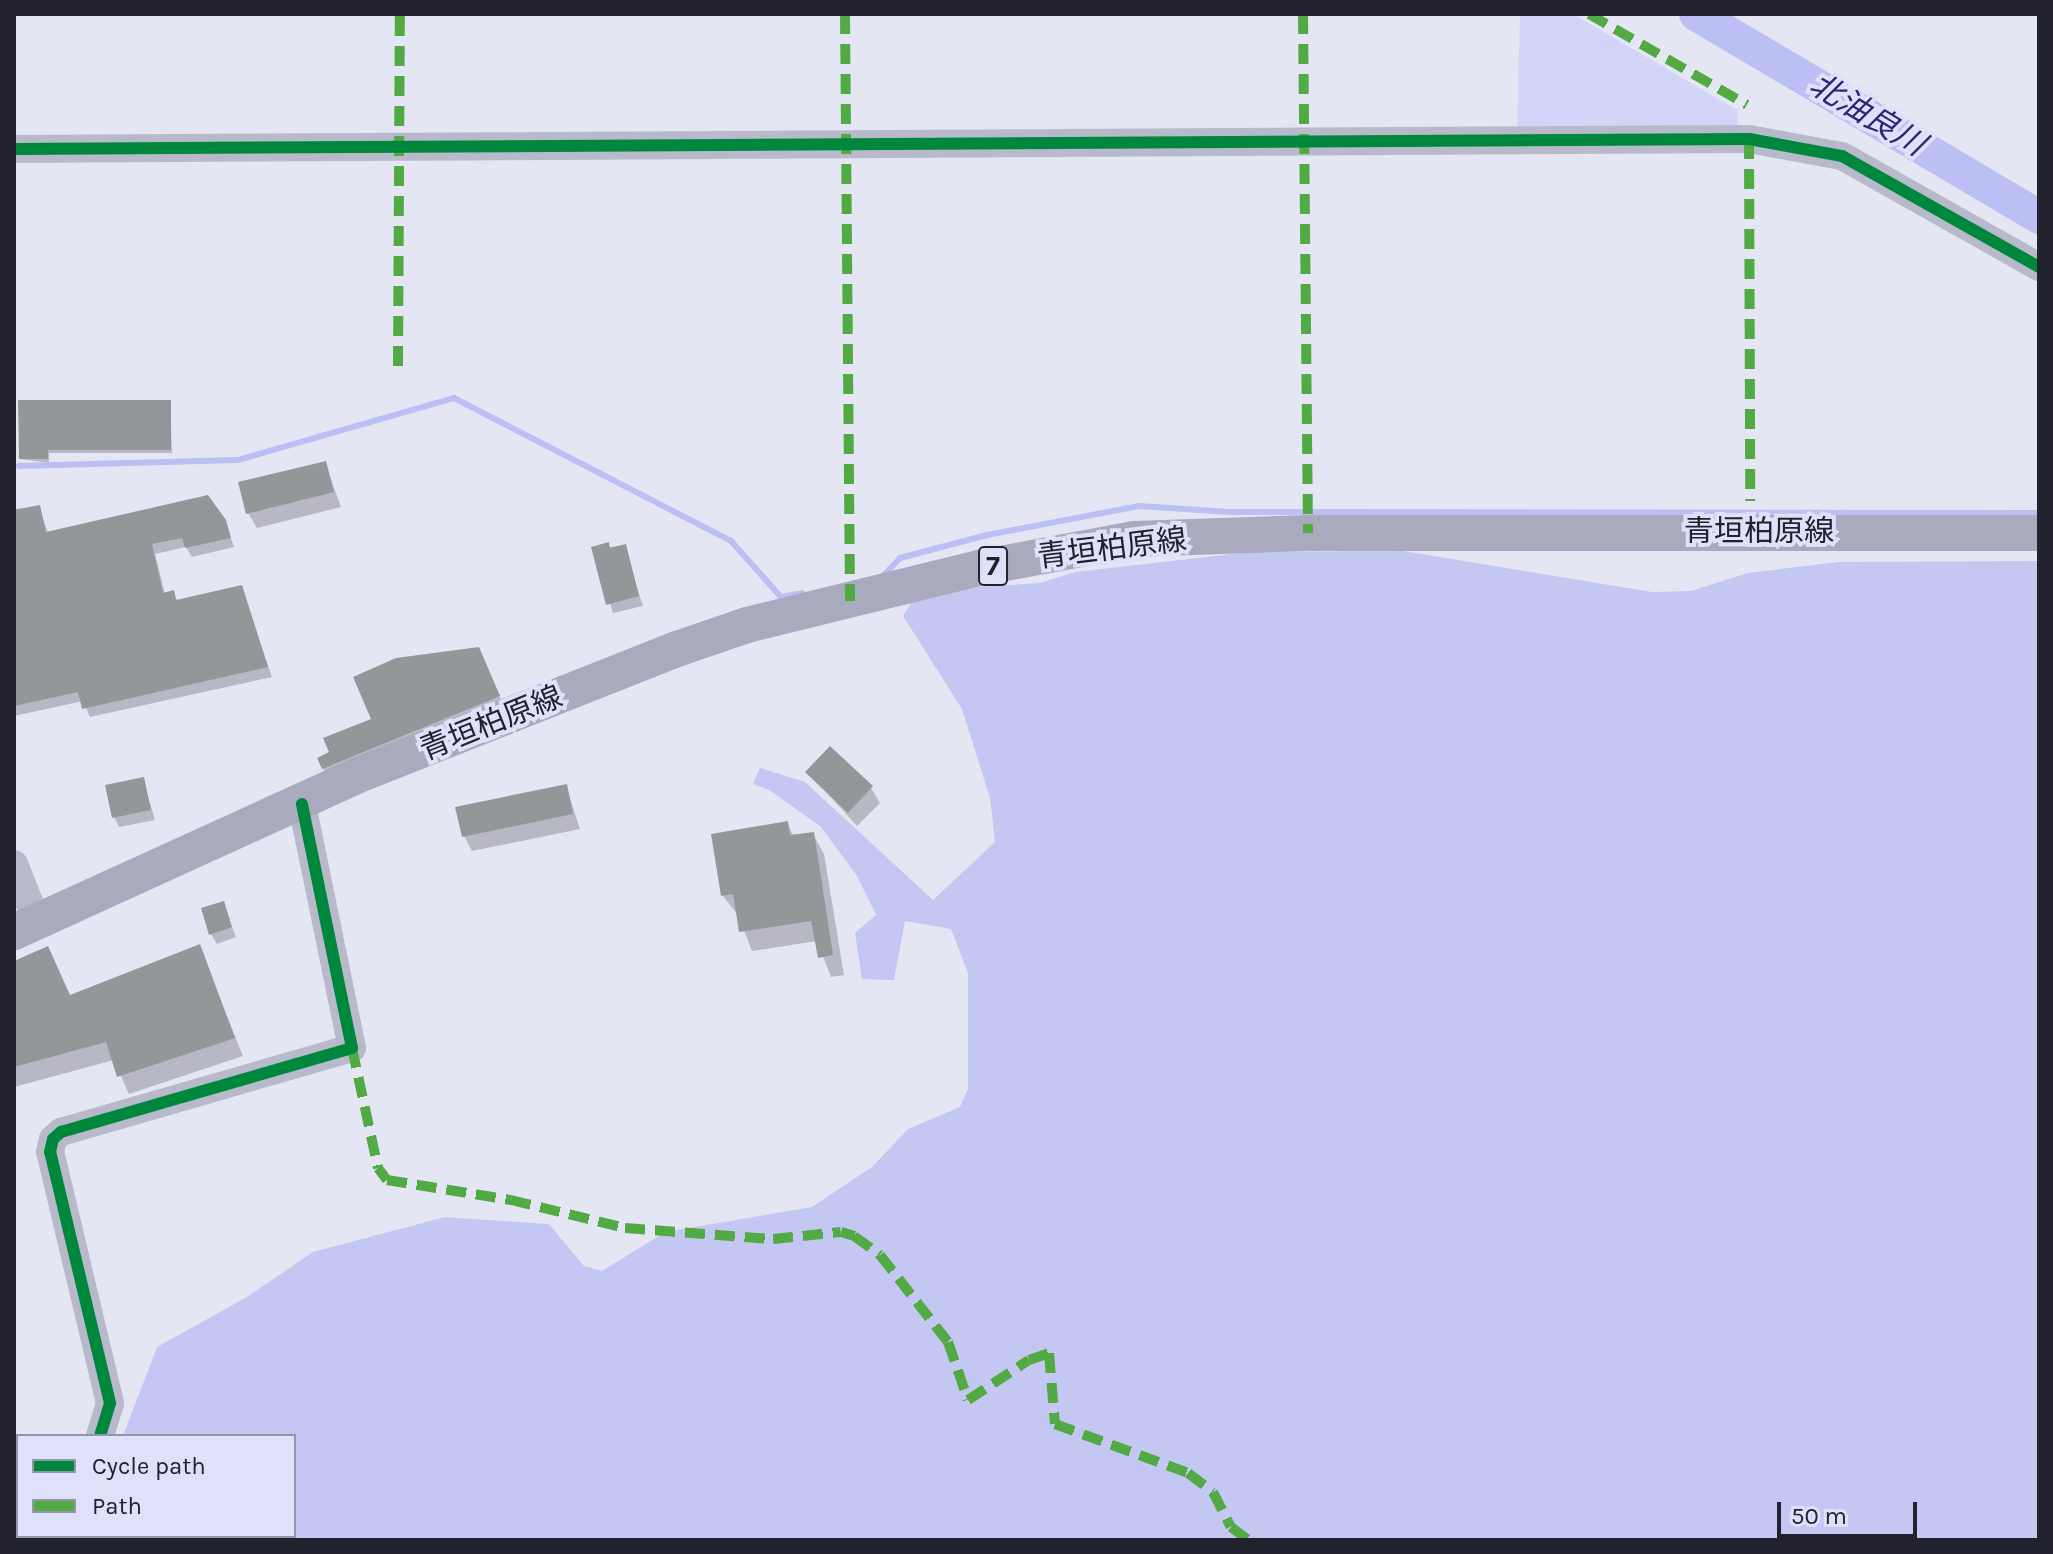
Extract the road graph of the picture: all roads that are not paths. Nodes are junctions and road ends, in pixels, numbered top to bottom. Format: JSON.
{"nodes":[{"id":1,"x":14,"y":149,"type":"edge"},
{"id":2,"x":2039,"y":267,"type":"edge"},
{"id":3,"x":2039,"y":533,"type":"edge"},
{"id":4,"x":302,"y":804,"type":"junction"},
{"id":5,"x":14,"y":864,"type":"edge"},
{"id":6,"x":26,"y":927,"type":"edge"},
{"id":7,"x":101,"y":1434,"type":"edge"}],
"edges":[{"from":1,"to":2,"type":"street"},
{"from":3,"to":4,"type":"main road","name":"青垣柏原線","number":"7"},
{"from":4,"to":6,"type":"main road","name":"青垣柏原線","number":"7"},
{"from":4,"to":7,"type":"street"},
{"from":5,"to":6,"type":"street"}]}
